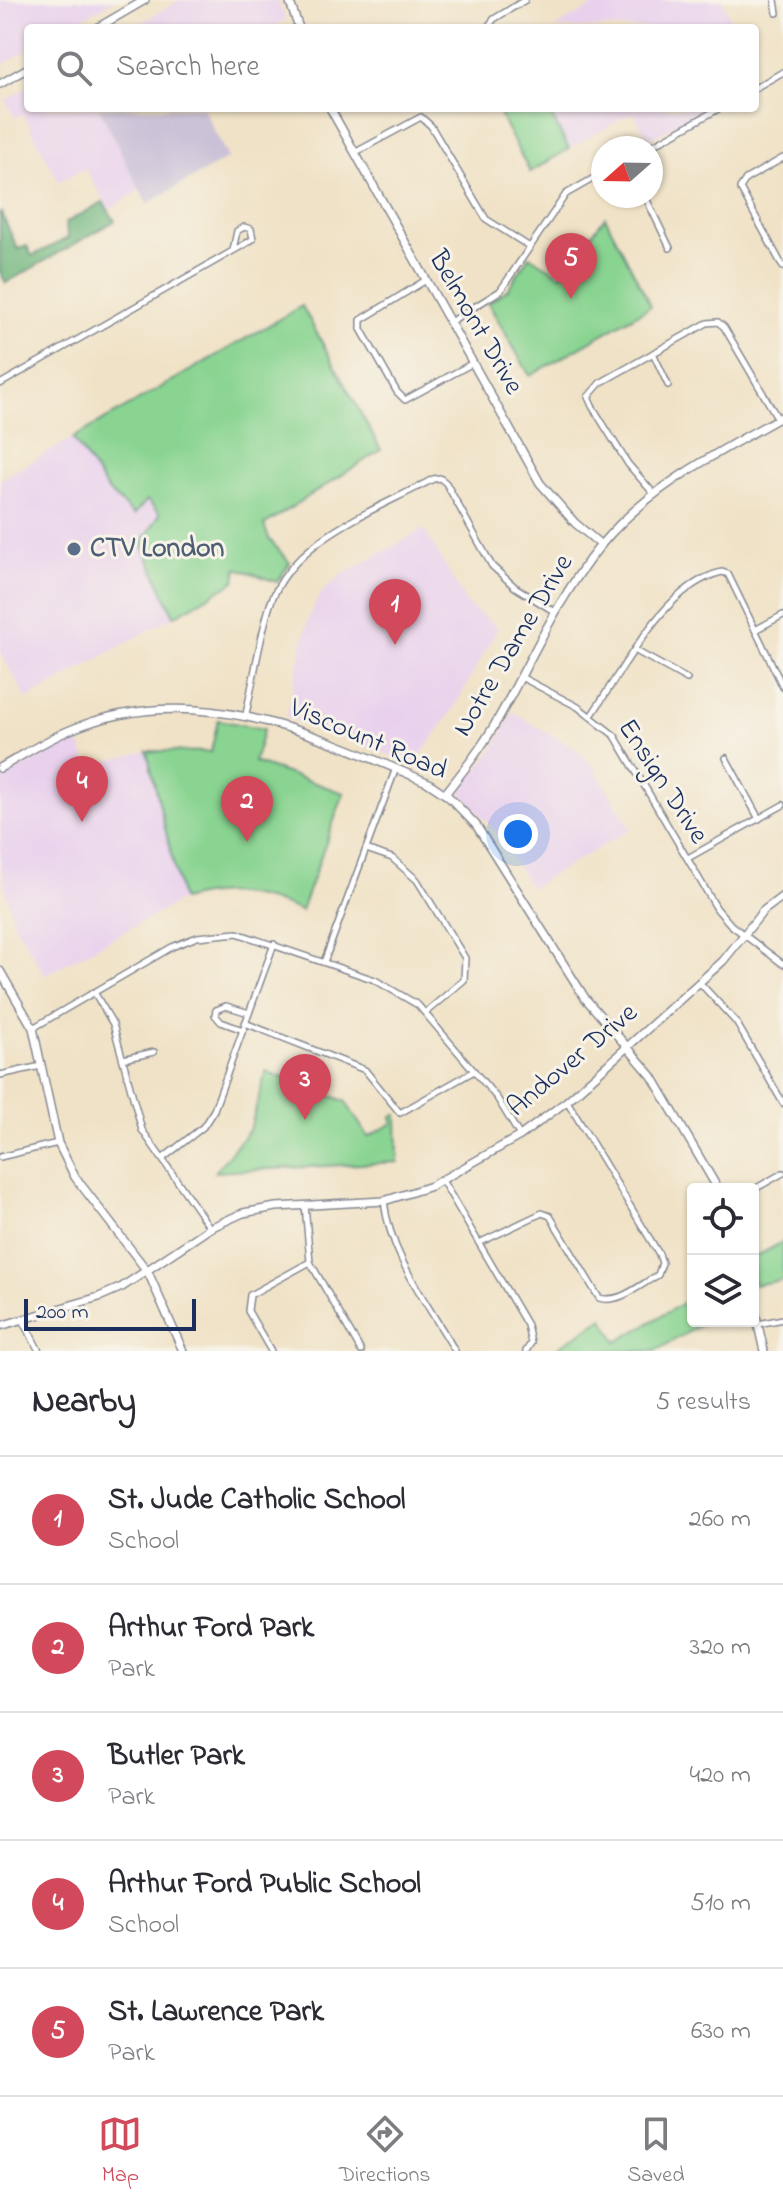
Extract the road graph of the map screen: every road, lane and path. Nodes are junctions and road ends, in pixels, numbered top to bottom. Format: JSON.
{"nodes":[{"id":1,"x":145,"y":0,"type":"edge"},
{"id":2,"x":289,"y":0,"type":"edge"},
{"id":3,"x":525,"y":0,"type":"edge"},
{"id":4,"x":775,"y":0,"type":"edge"},
{"id":5,"x":777,"y":13,"type":"dead end"},
{"id":6,"x":104,"y":24,"type":"edge"},
{"id":7,"x":298,"y":24,"type":"edge"},
{"id":8,"x":490,"y":24,"type":"edge"},
{"id":9,"x":24,"y":70,"type":"edge"},
{"id":10,"x":783,"y":74,"type":"edge"},
{"id":11,"x":0,"y":84,"type":"edge"},
{"id":12,"x":759,"y":86,"type":"edge"},
{"id":13,"x":332,"y":112,"type":"edge"},
{"id":14,"x":713,"y":112,"type":"edge"},
{"id":15,"x":663,"y":140,"type":"edge"},
{"id":16,"x":356,"y":152,"type":"junction"},
{"id":17,"x":783,"y":158,"type":"edge"},
{"id":18,"x":591,"y":180,"type":"edge"},
{"id":19,"x":651,"y":208,"type":"edge"},
{"id":20,"x":530,"y":247,"type":"junction"},
{"id":21,"x":670,"y":248,"type":"dead end"},
{"id":22,"x":233,"y":250,"type":"junction"},
{"id":23,"x":783,"y":267,"type":"edge"},
{"id":24,"x":426,"y":280,"type":"junction"},
{"id":25,"x":450,"y":322,"type":"junction"},
{"id":26,"x":653,"y":353,"type":"junction"},
{"id":27,"x":473,"y":363,"type":"junction"},
{"id":28,"x":0,"y":384,"type":"edge"},
{"id":29,"x":668,"y":385,"type":"dead end"},
{"id":30,"x":780,"y":418,"type":"edge"},
{"id":31,"x":655,"y":495,"type":"junction"},
{"id":32,"x":601,"y":545,"type":"junction"},
{"id":33,"x":555,"y":612,"type":"junction"},
{"id":34,"x":783,"y":615,"type":"edge"},
{"id":35,"x":755,"y":630,"type":"junction"},
{"id":36,"x":636,"y":651,"type":"junction"},
{"id":37,"x":521,"y":677,"type":"junction"},
{"id":38,"x":687,"y":679,"type":"dead end"},
{"id":39,"x":783,"y":687,"type":"edge"},
{"id":40,"x":246,"y":714,"type":"junction"},
{"id":41,"x":591,"y":716,"type":"junction"},
{"id":42,"x":726,"y":758,"type":"dead end"},
{"id":43,"x":0,"y":768,"type":"edge"},
{"id":44,"x":396,"y":768,"type":"junction"},
{"id":45,"x":445,"y":794,"type":"junction"},
{"id":46,"x":783,"y":805,"type":"edge"},
{"id":47,"x":759,"y":819,"type":"junction"},
{"id":48,"x":366,"y":849,"type":"junction"},
{"id":49,"x":688,"y":858,"type":"junction"},
{"id":50,"x":783,"y":896,"type":"edge"},
{"id":51,"x":746,"y":934,"type":"junction"},
{"id":52,"x":274,"y":944,"type":"junction"},
{"id":53,"x":324,"y":962,"type":"junction"},
{"id":54,"x":783,"y":964,"type":"edge"},
{"id":55,"x":0,"y":971,"type":"edge"},
{"id":56,"x":700,"y":983,"type":"junction"},
{"id":57,"x":94,"y":992,"type":"junction"},
{"id":58,"x":249,"y":1013,"type":"junction"},
{"id":59,"x":425,"y":1013,"type":"junction"},
{"id":60,"x":244,"y":1027,"type":"junction"},
{"id":61,"x":33,"y":1028,"type":"junction"},
{"id":62,"x":627,"y":1046,"type":"junction"},
{"id":63,"x":154,"y":1052,"type":"dead end"},
{"id":64,"x":123,"y":1059,"type":"junction"},
{"id":65,"x":41,"y":1066,"type":"junction"},
{"id":66,"x":474,"y":1071,"type":"junction"},
{"id":67,"x":0,"y":1075,"type":"edge"},
{"id":68,"x":567,"y":1101,"type":"junction"},
{"id":69,"x":783,"y":1103,"type":"edge"},
{"id":70,"x":520,"y":1136,"type":"junction"},
{"id":71,"x":58,"y":1143,"type":"junction"},
{"id":72,"x":0,"y":1157,"type":"edge"},
{"id":73,"x":162,"y":1159,"type":"junction"},
{"id":74,"x":783,"y":1173,"type":"edge"},
{"id":75,"x":442,"y":1180,"type":"junction"},
{"id":76,"x":714,"y":1183,"type":"edge"},
{"id":77,"x":759,"y":1187,"type":"edge"},
{"id":78,"x":384,"y":1201,"type":"junction"},
{"id":79,"x":305,"y":1205,"type":"junction"},
{"id":80,"x":210,"y":1228,"type":"junction"},
{"id":81,"x":479,"y":1243,"type":"junction"},
{"id":82,"x":310,"y":1262,"type":"junction"},
{"id":83,"x":148,"y":1272,"type":"junction"},
{"id":84,"x":783,"y":1319,"type":"edge"},
{"id":85,"x":23,"y":1320,"type":"junction"},
{"id":86,"x":759,"y":1324,"type":"edge"},
{"id":87,"x":0,"y":1326,"type":"edge"},
{"id":88,"x":759,"y":1327,"type":"edge"},
{"id":89,"x":39,"y":1351,"type":"edge"},
{"id":90,"x":183,"y":1351,"type":"edge"},
{"id":91,"x":271,"y":1351,"type":"edge"},
{"id":92,"x":361,"y":1351,"type":"edge"},
{"id":93,"x":455,"y":1351,"type":"edge"},
{"id":94,"x":526,"y":1351,"type":"edge"},
{"id":95,"x":764,"y":1351,"type":"edge"}],
"edges":[{"from":1,"to":6,"type":"street"},
{"from":2,"to":7,"type":"street"},
{"from":3,"to":8,"type":"street"},
{"from":4,"to":5,"type":"street"},
{"from":9,"to":11,"type":"street"},
{"from":10,"to":12,"type":"street"},
{"from":13,"to":16,"type":"street","name":"Belmont Drive"},
{"from":14,"to":15,"type":"street"},
{"from":16,"to":20,"type":"street"},
{"from":16,"to":24,"type":"street","name":"Belmont Drive"},
{"from":17,"to":23,"type":"street"},
{"from":18,"to":20,"type":"street"},
{"from":19,"to":21,"type":"street"},
{"from":20,"to":25,"type":"street"},
{"from":22,"to":22,"type":"street"},
{"from":22,"to":28,"type":"street"},
{"from":24,"to":25,"type":"street","name":"Belmont Drive"},
{"from":24,"to":27,"type":"street"},
{"from":25,"to":27,"type":"street","name":"Belmont Drive"},
{"from":26,"to":29,"type":"street"},
{"from":26,"to":30,"type":"street"},
{"from":26,"to":31,"type":"street"},
{"from":27,"to":32,"type":"street","name":"Belmont Drive"},
{"from":30,"to":31,"type":"street","name":"Notre Dame Drive"},
{"from":31,"to":32,"type":"street","name":"Notre Dame Drive"},
{"from":32,"to":33,"type":"street","name":"Notre Dame Drive"},
{"from":33,"to":37,"type":"street","name":"Notre Dame Drive"},
{"from":33,"to":40,"type":"street"},
{"from":34,"to":35,"type":"street"},
{"from":35,"to":36,"type":"street"},
{"from":35,"to":39,"type":"street"},
{"from":36,"to":38,"type":"street"},
{"from":36,"to":41,"type":"street"},
{"from":37,"to":41,"type":"street","name":"Ensign Drive"},
{"from":37,"to":45,"type":"street","name":"Notre Dame Drive"},
{"from":40,"to":43,"type":"street","name":"Viscount Road"},
{"from":40,"to":44,"type":"street","name":"Viscount Road"},
{"from":41,"to":49,"type":"street","name":"Ensign Drive"},
{"from":42,"to":47,"type":"street"},
{"from":44,"to":45,"type":"street","name":"Viscount Road"},
{"from":44,"to":48,"type":"street"},
{"from":45,"to":62,"type":"street","name":"Viscount Road"},
{"from":46,"to":47,"type":"street"},
{"from":47,"to":49,"type":"street"},
{"from":48,"to":53,"type":"street"},
{"from":48,"to":59,"type":"street"},
{"from":49,"to":51,"type":"street","name":"Ensign Drive"},
{"from":50,"to":51,"type":"street","name":"Andover Drive"},
{"from":51,"to":54,"type":"street","name":"Ensign Drive"},
{"from":51,"to":56,"type":"street","name":"Andover Drive"},
{"from":52,"to":53,"type":"street"},
{"from":52,"to":57,"type":"street"},
{"from":52,"to":58,"type":"street"},
{"from":53,"to":59,"type":"street"},
{"from":55,"to":61,"type":"street"},
{"from":56,"to":62,"type":"street","name":"Andover Drive"},
{"from":56,"to":69,"type":"street"},
{"from":57,"to":61,"type":"street"},
{"from":57,"to":64,"type":"street"},
{"from":58,"to":60,"type":"street"},
{"from":58,"to":60,"type":"street"},
{"from":59,"to":66,"type":"street"},
{"from":60,"to":66,"type":"street"},
{"from":60,"to":73,"type":"street"},
{"from":61,"to":65,"type":"street"},
{"from":62,"to":68,"type":"street","name":"Andover Drive"},
{"from":62,"to":76,"type":"street","name":"Viscount Road"},
{"from":63,"to":64,"type":"street"},
{"from":64,"to":73,"type":"street"},
{"from":65,"to":67,"type":"street"},
{"from":65,"to":71,"type":"street"},
{"from":66,"to":70,"type":"street"},
{"from":68,"to":70,"type":"street","name":"Andover Drive"},
{"from":68,"to":81,"type":"street"},
{"from":70,"to":75,"type":"street","name":"Andover Drive"},
{"from":71,"to":72,"type":"street"},
{"from":71,"to":83,"type":"street"},
{"from":73,"to":80,"type":"street"},
{"from":74,"to":77,"type":"street"},
{"from":75,"to":78,"type":"street","name":"Andover Drive"},
{"from":75,"to":81,"type":"street"},
{"from":78,"to":79,"type":"street","name":"Andover Drive"},
{"from":78,"to":93,"type":"street"},
{"from":79,"to":80,"type":"street","name":"Andover Drive"},
{"from":79,"to":82,"type":"street"},
{"from":80,"to":83,"type":"street","name":"Andover Drive"},
{"from":81,"to":94,"type":"street"},
{"from":82,"to":91,"type":"street"},
{"from":82,"to":92,"type":"street"},
{"from":83,"to":85,"type":"street","name":"Andover Drive"},
{"from":83,"to":90,"type":"street"},
{"from":84,"to":86,"type":"street"},
{"from":85,"to":87,"type":"street","name":"Andover Drive"},
{"from":85,"to":89,"type":"street"},
{"from":88,"to":95,"type":"street"}]}
